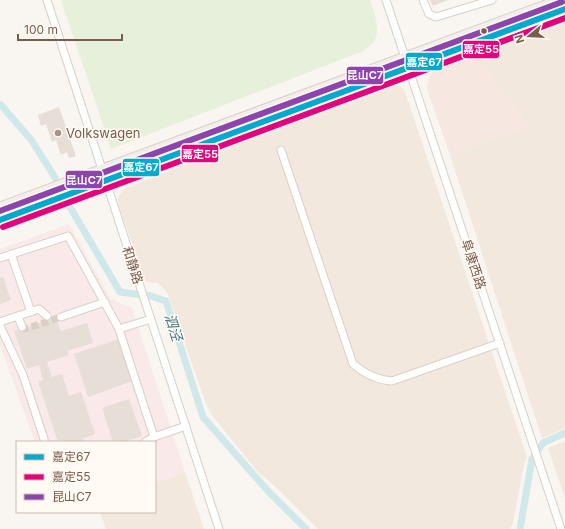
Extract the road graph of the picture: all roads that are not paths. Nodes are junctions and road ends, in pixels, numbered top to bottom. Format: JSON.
{"nodes":[{"id":1,"x":47,"y":0,"type":"edge"},
{"id":2,"x":386,"y":0,"type":"edge"},
{"id":3,"x":423,"y":0,"type":"edge"},
{"id":4,"x":492,"y":0,"type":"edge"},
{"id":5,"x":559,"y":0,"type":"edge"},
{"id":6,"x":565,"y":9,"type":"edge"},
{"id":7,"x":405,"y":57,"type":"junction"},
{"id":8,"x":408,"y":67,"type":"junction"},
{"id":9,"x":281,"y":150,"type":"dead end"},
{"id":10,"x":102,"y":169,"type":"junction"},
{"id":11,"x":105,"y":180,"type":"junction"},
{"id":12,"x":0,"y":207,"type":"edge"},
{"id":13,"x":0,"y":220,"type":"edge"},
{"id":14,"x":12,"y":254,"type":"junction"},
{"id":15,"x":0,"y":258,"type":"edge"},
{"id":16,"x":105,"y":302,"type":"junction"},
{"id":17,"x":31,"y":312,"type":"junction"},
{"id":18,"x":18,"y":316,"type":"junction"},
{"id":19,"x":47,"y":316,"type":"dead end"},
{"id":20,"x":61,"y":317,"type":"tunnel mouth"},
{"id":21,"x":151,"y":318,"type":"junction"},
{"id":22,"x":0,"y":322,"type":"edge"},
{"id":23,"x":0,"y":326,"type":"edge"},
{"id":24,"x":22,"y":327,"type":"dead end"},
{"id":25,"x":119,"y":329,"type":"junction"},
{"id":26,"x":500,"y":343,"type":"junction"},
{"id":27,"x":186,"y":426,"type":"junction"},
{"id":28,"x":154,"y":437,"type":"junction"},
{"id":29,"x":45,"y":441,"type":"edge"},
{"id":30,"x":147,"y":441,"type":"edge"},
{"id":31,"x":219,"y":529,"type":"edge"},
{"id":32,"x":561,"y":529,"type":"edge"}],
"edges":[{"from":1,"to":10,"type":"street","name":"和静路"},
{"from":2,"to":7,"type":"street","name":"阜康西路"},
{"from":3,"to":4,"type":"street"},
{"from":5,"to":7,"type":"main road"},
{"from":6,"to":8,"type":"main road"},
{"from":7,"to":8,"type":"street","name":"阜康西路"},
{"from":7,"to":10,"type":"main road"},
{"from":8,"to":11,"type":"main road"},
{"from":8,"to":26,"type":"street","name":"阜康西路"},
{"from":9,"to":26,"type":"street"},
{"from":10,"to":11,"type":"street","name":"和静路"},
{"from":10,"to":12,"type":"main road"},
{"from":11,"to":13,"type":"main road"},
{"from":11,"to":21,"type":"street","name":"和静路"},
{"from":14,"to":15,"type":"street"},
{"from":14,"to":16,"type":"street"},
{"from":14,"to":17,"type":"street"},
{"from":16,"to":20,"type":"street"},
{"from":16,"to":25,"type":"street"},
{"from":17,"to":18,"type":"street"},
{"from":17,"to":19,"type":"street"},
{"from":18,"to":22,"type":"street"},
{"from":18,"to":24,"type":"street"},
{"from":21,"to":25,"type":"street"},
{"from":21,"to":27,"type":"street","name":"和静路"},
{"from":23,"to":29,"type":"street"},
{"from":25,"to":28,"type":"street"},
{"from":26,"to":32,"type":"street","name":"阜康西路"},
{"from":27,"to":28,"type":"street"},
{"from":27,"to":31,"type":"street","name":"和静路"},
{"from":28,"to":30,"type":"street"}]}
